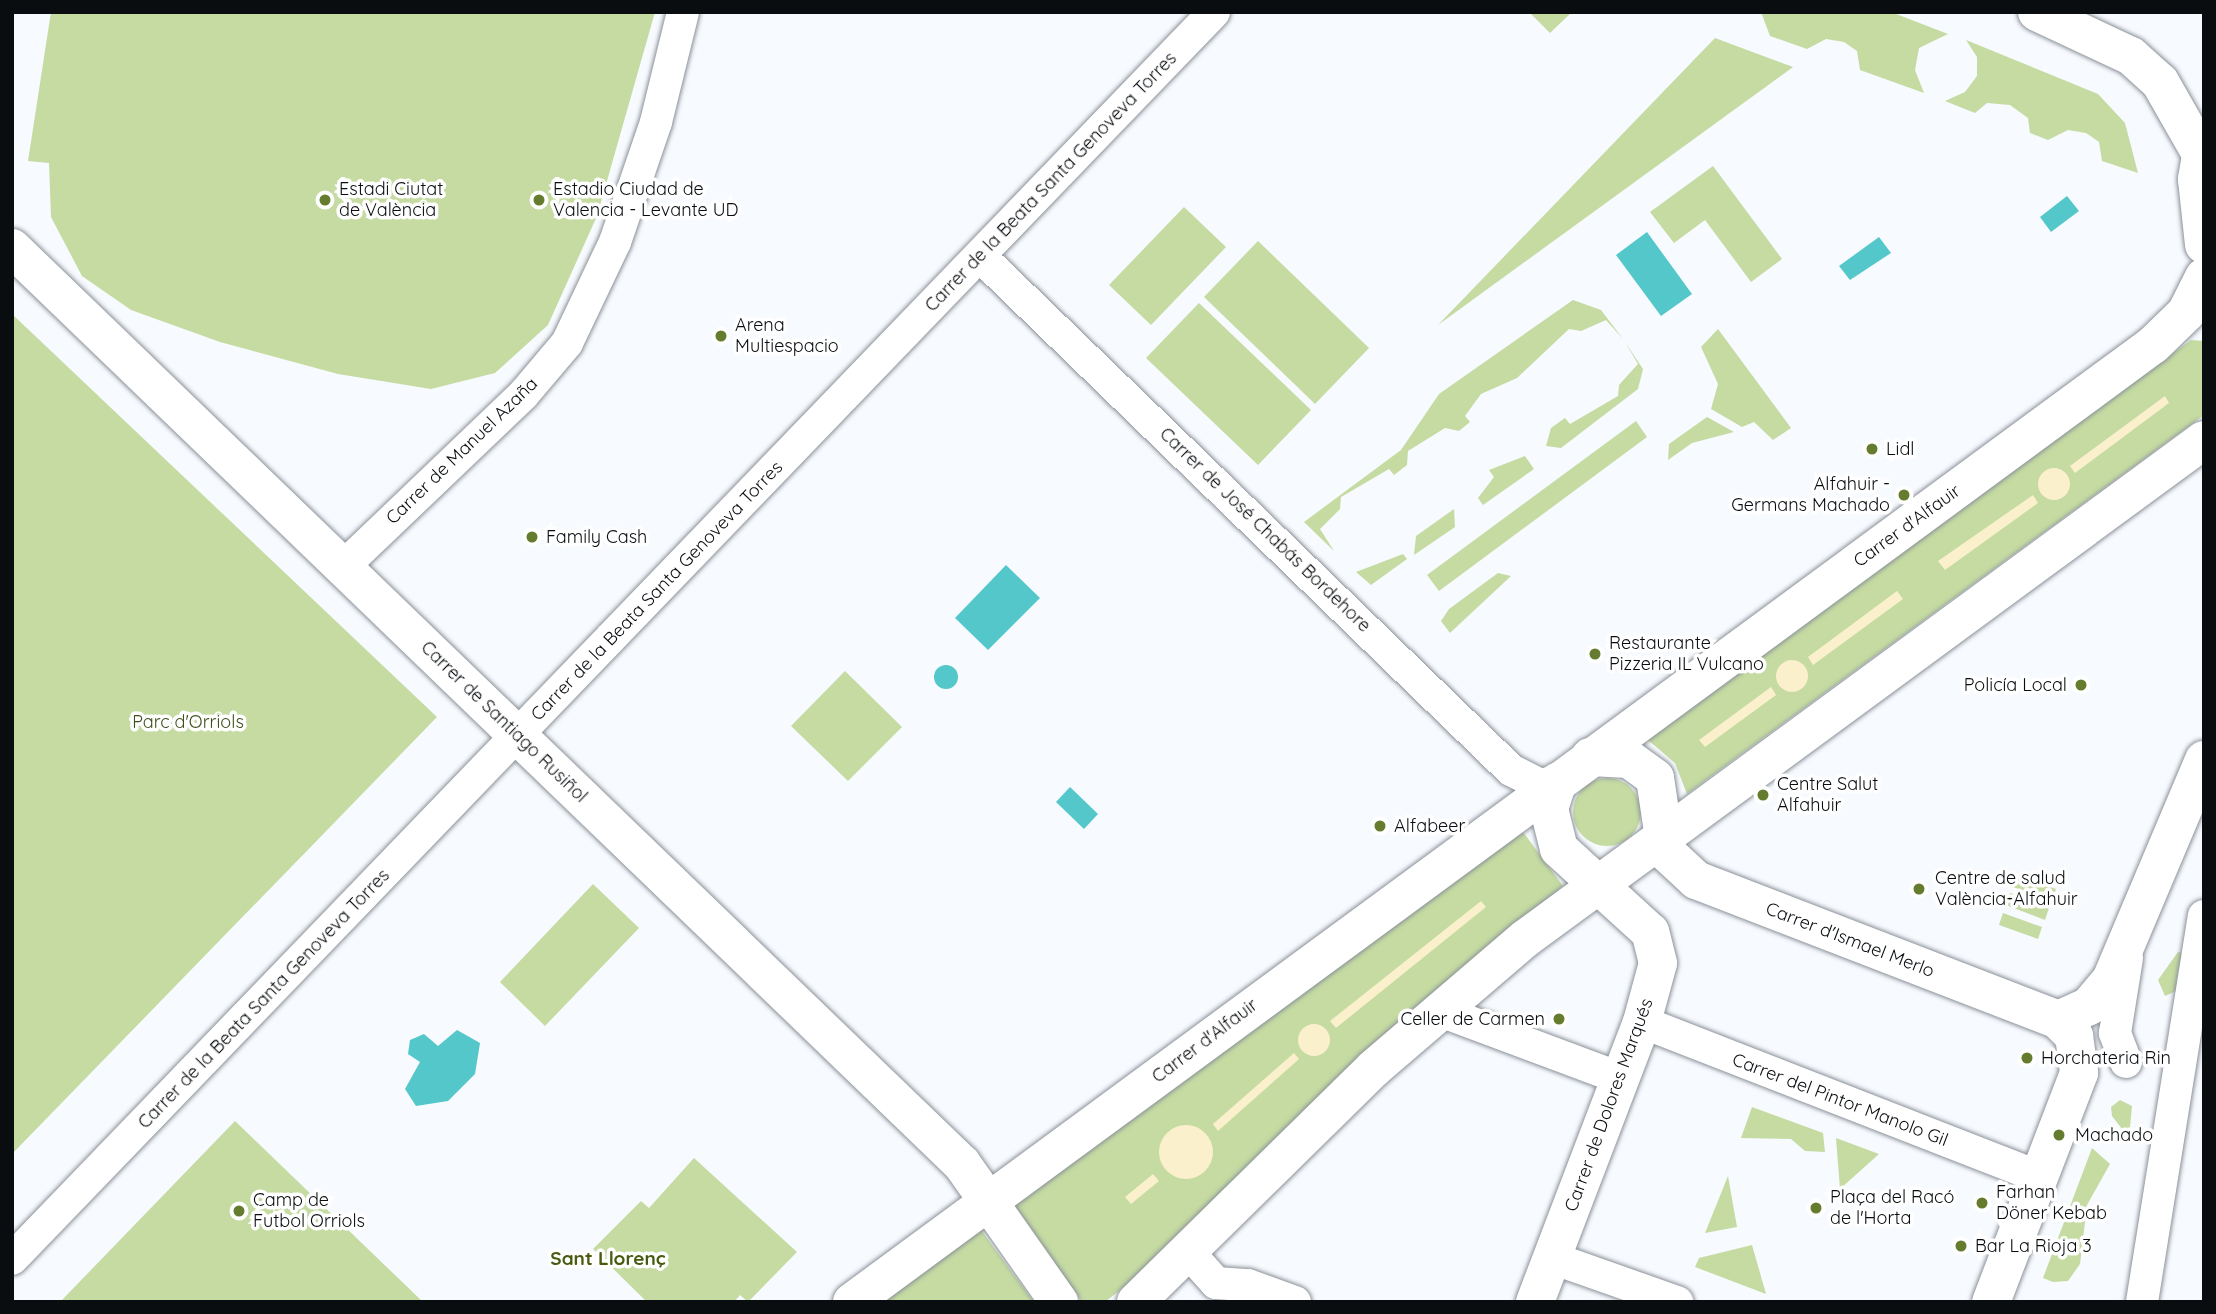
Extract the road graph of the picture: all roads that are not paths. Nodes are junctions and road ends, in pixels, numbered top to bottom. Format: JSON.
{"nodes":[{"id":1,"x":682,"y":12,"type":"edge"},
{"id":2,"x":1214,"y":12,"type":"edge"},
{"id":3,"x":2037,"y":12,"type":"edge"},
{"id":4,"x":2202,"y":145,"type":"edge"},
{"id":5,"x":2204,"y":245,"type":"edge"},
{"id":6,"x":12,"y":248,"type":"edge"},
{"id":7,"x":980,"y":256,"type":"junction"},
{"id":8,"x":2204,"y":277,"type":"edge"},
{"id":9,"x":2204,"y":440,"type":"edge"},
{"id":10,"x":343,"y":567,"type":"junction"},
{"id":11,"x":517,"y":736,"type":"junction"},
{"id":12,"x":1590,"y":757,"type":"junction"},
{"id":13,"x":1558,"y":781,"type":"junction"},
{"id":14,"x":2200,"y":783,"type":"edge"},
{"id":15,"x":1664,"y":838,"type":"junction"},
{"id":16,"x":1600,"y":884,"type":"junction"},
{"id":17,"x":2204,"y":916,"type":"edge"},
{"id":18,"x":2132,"y":936,"type":"junction"},
{"id":19,"x":1438,"y":1010,"type":"junction"},
{"id":20,"x":2058,"y":1020,"type":"junction"},
{"id":21,"x":1642,"y":1023,"type":"junction"},
{"id":22,"x":2126,"y":1062,"type":"junction"},
{"id":23,"x":2079,"y":1073,"type":"junction"},
{"id":24,"x":2175,"y":1075,"type":"junction"},
{"id":25,"x":1617,"y":1076,"type":"junction"},
{"id":26,"x":2038,"y":1177,"type":"junction"},
{"id":27,"x":987,"y":1204,"type":"junction"},
{"id":28,"x":1190,"y":1254,"type":"junction"},
{"id":29,"x":1552,"y":1258,"type":"junction"},
{"id":30,"x":12,"y":1259,"type":"edge"},
{"id":31,"x":852,"y":1302,"type":"edge"},
{"id":32,"x":1059,"y":1302,"type":"edge"},
{"id":33,"x":1136,"y":1302,"type":"edge"},
{"id":34,"x":1295,"y":1302,"type":"edge"},
{"id":35,"x":1535,"y":1302,"type":"edge"},
{"id":36,"x":1677,"y":1302,"type":"edge"},
{"id":37,"x":1991,"y":1302,"type":"edge"},
{"id":38,"x":2142,"y":1302,"type":"edge"}],
"edges":[{"from":1,"to":10,"type":"street","name":"Carrer de Manuel Azaña"},
{"from":2,"to":7,"type":"street","name":"Carrer de la Beata Santa Genoveva Torres"},
{"from":3,"to":4,"type":"main road"},
{"from":4,"to":5,"type":"main road"},
{"from":6,"to":10,"type":"main road","name":"Carrer de Santiago Rusiñol"},
{"from":7,"to":11,"type":"street","name":"Carrer de la Beata Santa Genoveva Torres"},
{"from":7,"to":13,"type":"street","name":"Carrer de José Chabás Bordehore"},
{"from":8,"to":12,"type":"main road","name":"Carrer d'Alfauir"},
{"from":9,"to":15,"type":"main road"},
{"from":10,"to":11,"type":"main road","name":"Carrer de Santiago Rusiñol"},
{"from":11,"to":27,"type":"main road","name":"Carrer de Santiago Rusiñol"},
{"from":11,"to":30,"type":"street","name":"Carrer de la Beata Santa Genoveva Torres"},
{"from":12,"to":13,"type":"main road","name":"Carrer d'Alfauir"},
{"from":12,"to":15,"type":"main road"},
{"from":13,"to":16,"type":"main road"},
{"from":13,"to":27,"type":"main road","name":"Carrer d'Alfauir"},
{"from":14,"to":18,"type":"main road"},
{"from":15,"to":16,"type":"main road"},
{"from":15,"to":20,"type":"main road","name":"Carrer d'Ismael Merlo"},
{"from":16,"to":19,"type":"main road"},
{"from":16,"to":21,"type":"main road","name":"Carrer de Dolores Marqués"},
{"from":17,"to":24,"type":"street"},
{"from":18,"to":20,"type":"main road"},
{"from":18,"to":22,"type":"street"},
{"from":19,"to":25,"type":"street"},
{"from":19,"to":28,"type":"main road"},
{"from":20,"to":23,"type":"main road"},
{"from":21,"to":25,"type":"main road","name":"Carrer de Dolores Marqués"},
{"from":21,"to":26,"type":"street","name":"Carrer del Pintor Manolo Gil"},
{"from":22,"to":23,"type":"street"},
{"from":22,"to":24,"type":"street"},
{"from":23,"to":26,"type":"main road"},
{"from":24,"to":38,"type":"street"},
{"from":25,"to":29,"type":"main road","name":"Carrer de Dolores Marqués"},
{"from":26,"to":37,"type":"main road"},
{"from":27,"to":31,"type":"main road","name":"Carrer d'Alfauir"},
{"from":27,"to":32,"type":"main road","name":"Carrer de Santiago Rusiñol"},
{"from":28,"to":33,"type":"main road"},
{"from":28,"to":34,"type":"street"},
{"from":29,"to":35,"type":"main road","name":"Carrer de Dolores Marqués"},
{"from":29,"to":36,"type":"street"}]}
